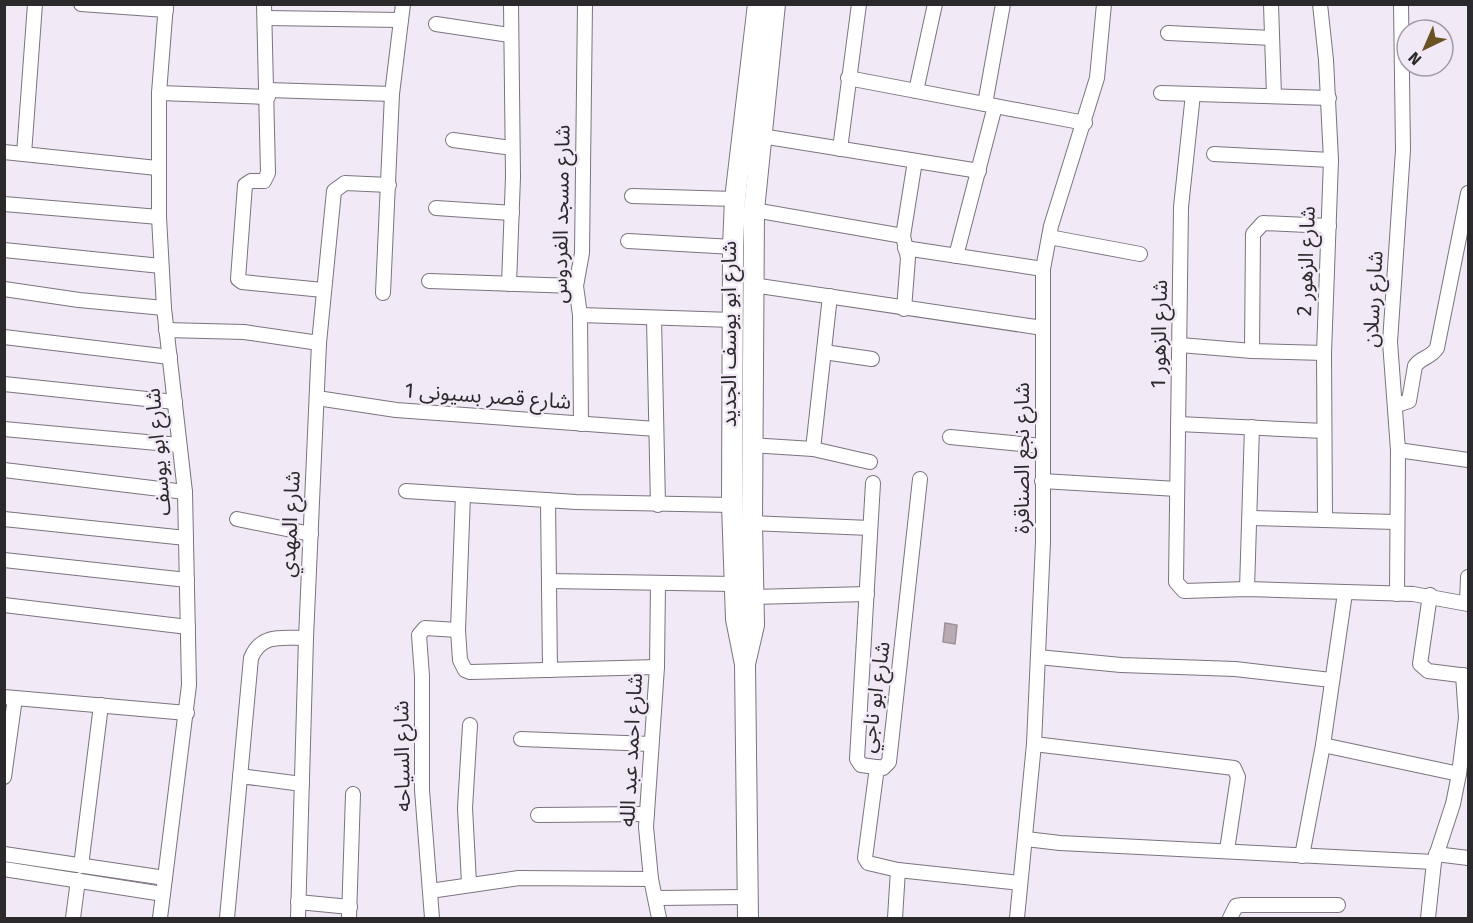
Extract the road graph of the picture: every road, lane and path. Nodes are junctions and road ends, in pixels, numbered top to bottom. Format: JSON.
{"nodes":[{"id":1,"x":35,"y":4,"type":"edge"},
{"id":2,"x":81,"y":4,"type":"edge"},
{"id":3,"x":403,"y":4,"type":"edge"},
{"id":4,"x":511,"y":4,"type":"edge"},
{"id":5,"x":585,"y":4,"type":"edge"},
{"id":6,"x":758,"y":4,"type":"edge"},
{"id":7,"x":775,"y":4,"type":"edge"},
{"id":8,"x":859,"y":4,"type":"edge"},
{"id":9,"x":935,"y":4,"type":"edge"},
{"id":10,"x":1003,"y":4,"type":"edge"},
{"id":11,"x":1104,"y":4,"type":"edge"},
{"id":12,"x":1271,"y":4,"type":"edge"},
{"id":13,"x":1320,"y":4,"type":"edge"},
{"id":14,"x":1401,"y":4,"type":"edge"},
{"id":15,"x":166,"y":7,"type":"edge"},
{"id":16,"x":265,"y":11,"type":"edge"},
{"id":17,"x":401,"y":20,"type":"junction"},
{"id":18,"x":436,"y":24,"type":"dead end"},
{"id":19,"x":1168,"y":33,"type":"dead end"},
{"id":20,"x":510,"y":35,"type":"junction"},
{"id":21,"x":1272,"y":38,"type":"junction"},
{"id":22,"x":763,"y":41,"type":"junction"},
{"id":23,"x":848,"y":78,"type":"junction"},
{"id":24,"x":916,"y":91,"type":"junction"},
{"id":25,"x":159,"y":93,"type":"junction"},
{"id":26,"x":1161,"y":93,"type":"dead end"},
{"id":27,"x":268,"y":94,"type":"junction"},
{"id":28,"x":392,"y":94,"type":"junction"},
{"id":29,"x":1193,"y":94,"type":"junction"},
{"id":30,"x":1274,"y":96,"type":"junction"},
{"id":31,"x":1329,"y":98,"type":"junction"},
{"id":32,"x":990,"y":105,"type":"junction"},
{"id":33,"x":1085,"y":123,"type":"junction"},
{"id":34,"x":761,"y":136,"type":"junction"},
{"id":35,"x":453,"y":140,"type":"dead end"},
{"id":36,"x":513,"y":148,"type":"junction"},
{"id":37,"x":840,"y":149,"type":"junction"},
{"id":38,"x":4,"y":152,"type":"edge"},
{"id":39,"x":24,"y":154,"type":"junction"},
{"id":40,"x":1214,"y":154,"type":"dead end"},
{"id":41,"x":915,"y":160,"type":"junction"},
{"id":42,"x":1331,"y":160,"type":"junction"},
{"id":43,"x":157,"y":168,"type":"junction"},
{"id":44,"x":979,"y":171,"type":"junction"},
{"id":45,"x":389,"y":185,"type":"junction"},
{"id":46,"x":1468,"y":193,"type":"edge"},
{"id":47,"x":632,"y":196,"type":"dead end"},
{"id":48,"x":735,"y":199,"type":"junction"},
{"id":49,"x":4,"y":204,"type":"edge"},
{"id":50,"x":436,"y":208,"type":"dead end"},
{"id":51,"x":754,"y":210,"type":"junction"},
{"id":52,"x":512,"y":213,"type":"junction"},
{"id":53,"x":159,"y":217,"type":"junction"},
{"id":54,"x":1329,"y":226,"type":"junction"},
{"id":55,"x":1049,"y":237,"type":"junction"},
{"id":56,"x":628,"y":241,"type":"dead end"},
{"id":57,"x":904,"y":242,"type":"junction"},
{"id":58,"x":733,"y":247,"type":"junction"},
{"id":59,"x":4,"y":250,"type":"edge"},
{"id":60,"x":1140,"y":254,"type":"dead end"},
{"id":61,"x":956,"y":256,"type":"junction"},
{"id":62,"x":161,"y":266,"type":"junction"},
{"id":63,"x":1043,"y":269,"type":"junction"},
{"id":64,"x":429,"y":281,"type":"dead end"},
{"id":65,"x":509,"y":284,"type":"junction"},
{"id":66,"x":753,"y":285,"type":"junction"},
{"id":67,"x":576,"y":286,"type":"junction"},
{"id":68,"x":4,"y":289,"type":"edge"},
{"id":69,"x":323,"y":290,"type":"junction"},
{"id":70,"x":383,"y":294,"type":"dead end"},
{"id":71,"x":830,"y":296,"type":"junction"},
{"id":72,"x":164,"y":308,"type":"junction"},
{"id":73,"x":904,"y":309,"type":"junction"},
{"id":74,"x":580,"y":315,"type":"junction"},
{"id":75,"x":654,"y":319,"type":"junction"},
{"id":76,"x":733,"y":320,"type":"junction"},
{"id":77,"x":1043,"y":328,"type":"junction"},
{"id":78,"x":166,"y":330,"type":"junction"},
{"id":79,"x":4,"y":337,"type":"edge"},
{"id":80,"x":319,"y":343,"type":"junction"},
{"id":81,"x":1180,"y":345,"type":"junction"},
{"id":82,"x":1252,"y":351,"type":"junction"},
{"id":83,"x":824,"y":352,"type":"junction"},
{"id":84,"x":1324,"y":353,"type":"junction"},
{"id":85,"x":170,"y":357,"type":"junction"},
{"id":86,"x":872,"y":359,"type":"dead end"},
{"id":87,"x":4,"y":384,"type":"edge"},
{"id":88,"x":317,"y":398,"type":"junction"},
{"id":89,"x":175,"y":402,"type":"junction"},
{"id":90,"x":1397,"y":405,"type":"junction"},
{"id":91,"x":581,"y":424,"type":"junction"},
{"id":92,"x":1179,"y":424,"type":"junction"},
{"id":93,"x":1252,"y":427,"type":"junction"},
{"id":94,"x":4,"y":429,"type":"edge"},
{"id":95,"x":656,"y":429,"type":"junction"},
{"id":96,"x":1324,"y":431,"type":"junction"},
{"id":97,"x":950,"y":437,"type":"dead end"},
{"id":98,"x":179,"y":444,"type":"junction"},
{"id":99,"x":753,"y":444,"type":"junction"},
{"id":100,"x":1042,"y":446,"type":"junction"},
{"id":101,"x":813,"y":449,"type":"junction"},
{"id":102,"x":1398,"y":450,"type":"junction"},
{"id":103,"x":1468,"y":460,"type":"edge"},
{"id":104,"x":870,"y":462,"type":"dead end"},
{"id":105,"x":4,"y":470,"type":"edge"},
{"id":106,"x":920,"y":480,"type":"dead end"},
{"id":107,"x":1042,"y":481,"type":"junction"},
{"id":108,"x":873,"y":483,"type":"dead end"},
{"id":109,"x":1177,"y":489,"type":"junction"},
{"id":110,"x":406,"y":491,"type":"dead end"},
{"id":111,"x":185,"y":492,"type":"junction"},
{"id":112,"x":463,"y":495,"type":"junction"},
{"id":113,"x":548,"y":500,"type":"junction"},
{"id":114,"x":658,"y":505,"type":"junction"},
{"id":115,"x":732,"y":505,"type":"junction"},
{"id":116,"x":1250,"y":518,"type":"junction"},
{"id":117,"x":4,"y":519,"type":"edge"},
{"id":118,"x":237,"y":519,"type":"dead end"},
{"id":119,"x":1325,"y":519,"type":"junction"},
{"id":120,"x":1395,"y":522,"type":"junction"},
{"id":121,"x":752,"y":523,"type":"junction"},
{"id":122,"x":870,"y":528,"type":"junction"},
{"id":123,"x":311,"y":534,"type":"junction"},
{"id":124,"x":186,"y":537,"type":"junction"},
{"id":125,"x":4,"y":560,"type":"edge"},
{"id":126,"x":1468,"y":577,"type":"edge"},
{"id":127,"x":187,"y":580,"type":"junction"},
{"id":128,"x":549,"y":581,"type":"junction"},
{"id":129,"x":658,"y":583,"type":"junction"},
{"id":130,"x":734,"y":584,"type":"junction"},
{"id":131,"x":1247,"y":589,"type":"junction"},
{"id":132,"x":1345,"y":593,"type":"junction"},
{"id":133,"x":867,"y":594,"type":"junction"},
{"id":134,"x":1396,"y":594,"type":"junction"},
{"id":135,"x":1430,"y":595,"type":"junction"},
{"id":136,"x":1468,"y":604,"type":"edge"},
{"id":137,"x":4,"y":605,"type":"edge"},
{"id":138,"x":747,"y":606,"type":"junction"},
{"id":139,"x":188,"y":627,"type":"junction"},
{"id":140,"x":458,"y":630,"type":"junction"},
{"id":141,"x":306,"y":638,"type":"junction"},
{"id":142,"x":1038,"y":657,"type":"junction"},
{"id":143,"x":657,"y":667,"type":"junction"},
{"id":144,"x":550,"y":670,"type":"junction"},
{"id":145,"x":1466,"y":676,"type":"edge"},
{"id":146,"x":1331,"y":680,"type":"junction"},
{"id":147,"x":10,"y":697,"type":"edge"},
{"id":148,"x":101,"y":705,"type":"junction"},
{"id":149,"x":187,"y":713,"type":"junction"},
{"id":150,"x":470,"y":724,"type":"dead end"},
{"id":151,"x":521,"y":739,"type":"dead end"},
{"id":152,"x":651,"y":744,"type":"junction"},
{"id":153,"x":1034,"y":744,"type":"junction"},
{"id":154,"x":1323,"y":745,"type":"junction"},
{"id":155,"x":876,"y":767,"type":"junction"},
{"id":156,"x":1459,"y":774,"type":"junction"},
{"id":157,"x":240,"y":776,"type":"junction"},
{"id":158,"x":4,"y":777,"type":"edge"},
{"id":159,"x":302,"y":784,"type":"junction"},
{"id":160,"x":353,"y":794,"type":"dead end"},
{"id":161,"x":646,"y":814,"type":"junction"},
{"id":162,"x":538,"y":815,"type":"dead end"},
{"id":163,"x":1026,"y":839,"type":"junction"},
{"id":164,"x":1227,"y":850,"type":"junction"},
{"id":165,"x":4,"y":854,"type":"edge"},
{"id":166,"x":1302,"y":856,"type":"junction"},
{"id":167,"x":1435,"y":858,"type":"junction"},
{"id":168,"x":1468,"y":858,"type":"edge"},
{"id":169,"x":81,"y":866,"type":"junction"},
{"id":170,"x":4,"y":869,"type":"edge"},
{"id":171,"x":898,"y":870,"type":"junction"},
{"id":172,"x":165,"y":878,"type":"junction"},
{"id":173,"x":651,"y":879,"type":"junction"},
{"id":174,"x":78,"y":880,"type":"junction"},
{"id":175,"x":469,"y":883,"type":"junction"},
{"id":176,"x":1020,"y":884,"type":"junction"},
{"id":177,"x":430,"y":891,"type":"junction"},
{"id":178,"x":163,"y":894,"type":"junction"},
{"id":179,"x":748,"y":897,"type":"junction"},
{"id":180,"x":657,"y":898,"type":"junction"},
{"id":181,"x":298,"y":902,"type":"junction"},
{"id":182,"x":1338,"y":905,"type":"dead end"},
{"id":183,"x":350,"y":913,"type":"edge"},
{"id":184,"x":73,"y":918,"type":"edge"},
{"id":185,"x":160,"y":918,"type":"edge"},
{"id":186,"x":227,"y":918,"type":"edge"},
{"id":187,"x":298,"y":918,"type":"edge"},
{"id":188,"x":432,"y":918,"type":"edge"},
{"id":189,"x":658,"y":918,"type":"edge"},
{"id":190,"x":748,"y":918,"type":"edge"},
{"id":191,"x":895,"y":918,"type":"edge"},
{"id":192,"x":1017,"y":918,"type":"edge"},
{"id":193,"x":1230,"y":918,"type":"edge"},
{"id":194,"x":1428,"y":918,"type":"edge"}],
"edges":[{"from":1,"to":39,"type":"street"},
{"from":2,"to":15,"type":"street"},
{"from":3,"to":17,"type":"street"},
{"from":4,"to":20,"type":"street"},
{"from":5,"to":67,"type":"street","name":"شارع مسجد الفردوس"},
{"from":6,"to":22,"type":"street","name":"شارع ابو يوسف الجديد"},
{"from":7,"to":22,"type":"street","name":"شارع ابو يوسف الجديد"},
{"from":8,"to":23,"type":"street"},
{"from":9,"to":24,"type":"street"},
{"from":10,"to":32,"type":"street"},
{"from":11,"to":33,"type":"street","name":"شارع نجع الصناقرة"},
{"from":12,"to":21,"type":"street"},
{"from":13,"to":31,"type":"street","name":"شارع الزهور 2"},
{"from":14,"to":90,"type":"street","name":"شارع رسلان"},
{"from":15,"to":25,"type":"street","name":"شارع ابو يوسف"},
{"from":16,"to":17,"type":"street"},
{"from":16,"to":27,"type":"street"},
{"from":17,"to":28,"type":"street"},
{"from":18,"to":20,"type":"street"},
{"from":19,"to":21,"type":"street"},
{"from":20,"to":36,"type":"street"},
{"from":21,"to":30,"type":"street"},
{"from":22,"to":34,"type":"street","name":"شارع ابو يوسف الجديد"},
{"from":22,"to":48,"type":"street","name":"شارع ابو يوسف الجديد"},
{"from":23,"to":24,"type":"street"},
{"from":23,"to":37,"type":"street"},
{"from":24,"to":32,"type":"street"},
{"from":25,"to":27,"type":"street"},
{"from":25,"to":43,"type":"street","name":"شارع ابو يوسف"},
{"from":26,"to":29,"type":"street"},
{"from":27,"to":28,"type":"street"},
{"from":27,"to":69,"type":"street"},
{"from":28,"to":45,"type":"street"},
{"from":29,"to":30,"type":"street"},
{"from":29,"to":81,"type":"street","name":"شارع الزهور 1"},
{"from":30,"to":31,"type":"street"},
{"from":31,"to":42,"type":"street","name":"شارع الزهور 2"},
{"from":32,"to":33,"type":"street"},
{"from":32,"to":44,"type":"street"},
{"from":33,"to":55,"type":"street","name":"شارع نجع الصناقرة"},
{"from":34,"to":37,"type":"street"},
{"from":34,"to":51,"type":"street","name":"شارع ابو يوسف الجديد"},
{"from":35,"to":36,"type":"street"},
{"from":36,"to":52,"type":"street"},
{"from":37,"to":41,"type":"street"},
{"from":38,"to":39,"type":"street"},
{"from":39,"to":43,"type":"street"},
{"from":40,"to":42,"type":"street"},
{"from":41,"to":44,"type":"street"},
{"from":41,"to":57,"type":"street"},
{"from":42,"to":54,"type":"street","name":"شارع الزهور 2"},
{"from":43,"to":53,"type":"street","name":"شارع ابو يوسف"},
{"from":44,"to":61,"type":"street"},
{"from":45,"to":69,"type":"street","name":"شارع المهدي"},
{"from":45,"to":70,"type":"street"},
{"from":46,"to":90,"type":"street"},
{"from":47,"to":48,"type":"street"},
{"from":48,"to":58,"type":"street","name":"شارع ابو يوسف الجديد"},
{"from":49,"to":53,"type":"street"},
{"from":50,"to":52,"type":"street"},
{"from":51,"to":57,"type":"street"},
{"from":51,"to":66,"type":"street","name":"شارع ابو يوسف الجديد"},
{"from":52,"to":65,"type":"street"},
{"from":53,"to":62,"type":"street","name":"شارع ابو يوسف"},
{"from":54,"to":82,"type":"street"},
{"from":54,"to":84,"type":"street","name":"شارع الزهور 2"},
{"from":55,"to":60,"type":"street"},
{"from":55,"to":63,"type":"street","name":"شارع نجع الصناقرة"},
{"from":56,"to":58,"type":"street"},
{"from":57,"to":61,"type":"street"},
{"from":57,"to":73,"type":"street"},
{"from":58,"to":76,"type":"street","name":"شارع ابو يوسف الجديد"},
{"from":59,"to":62,"type":"street"},
{"from":61,"to":63,"type":"street"},
{"from":62,"to":72,"type":"street","name":"شارع ابو يوسف"},
{"from":63,"to":77,"type":"street","name":"شارع نجع الصناقرة"},
{"from":64,"to":65,"type":"street"},
{"from":65,"to":67,"type":"street"},
{"from":66,"to":71,"type":"street"},
{"from":66,"to":99,"type":"street","name":"شارع ابو يوسف الجديد"},
{"from":67,"to":74,"type":"street","name":"شارع مسجد الفردوس"},
{"from":68,"to":72,"type":"street"},
{"from":69,"to":80,"type":"street","name":"شارع المهدي"},
{"from":71,"to":73,"type":"street"},
{"from":71,"to":83,"type":"street"},
{"from":72,"to":78,"type":"street","name":"شارع ابو يوسف"},
{"from":73,"to":77,"type":"street"},
{"from":74,"to":75,"type":"street"},
{"from":74,"to":91,"type":"street","name":"شارع مسجد الفردوس"},
{"from":75,"to":76,"type":"street"},
{"from":75,"to":95,"type":"street"},
{"from":76,"to":115,"type":"street","name":"شارع ابو يوسف الجديد"},
{"from":77,"to":100,"type":"street","name":"شارع نجع الصناقرة"},
{"from":78,"to":80,"type":"street"},
{"from":78,"to":85,"type":"street","name":"شارع ابو يوسف"},
{"from":79,"to":85,"type":"street"},
{"from":80,"to":88,"type":"street","name":"شارع المهدي"},
{"from":81,"to":82,"type":"street"},
{"from":81,"to":92,"type":"street","name":"شارع الزهور 1"},
{"from":82,"to":84,"type":"street"},
{"from":83,"to":86,"type":"street"},
{"from":83,"to":101,"type":"street"},
{"from":84,"to":96,"type":"street","name":"شارع الزهور 2"},
{"from":85,"to":89,"type":"street","name":"شارع ابو يوسف"},
{"from":87,"to":89,"type":"street"},
{"from":88,"to":91,"type":"street","name":"شارع قصر بسيونى 1"},
{"from":88,"to":123,"type":"street","name":"شارع المهدي"},
{"from":89,"to":98,"type":"street","name":"شارع ابو يوسف"},
{"from":90,"to":102,"type":"street","name":"شارع رسلان"},
{"from":91,"to":95,"type":"street","name":"شارع قصر بسيونى 1"},
{"from":92,"to":93,"type":"street"},
{"from":92,"to":109,"type":"street","name":"شارع الزهور 1"},
{"from":93,"to":96,"type":"street"},
{"from":93,"to":116,"type":"street"},
{"from":94,"to":98,"type":"street"},
{"from":95,"to":114,"type":"street"},
{"from":96,"to":119,"type":"street","name":"شارع الزهور 2"},
{"from":97,"to":100,"type":"street"},
{"from":98,"to":111,"type":"street","name":"شارع ابو يوسف"},
{"from":99,"to":101,"type":"street"},
{"from":99,"to":121,"type":"street","name":"شارع ابو يوسف الجديد"},
{"from":100,"to":107,"type":"street","name":"شارع نجع الصناقرة"},
{"from":101,"to":104,"type":"street"},
{"from":102,"to":103,"type":"street"},
{"from":102,"to":120,"type":"street","name":"شارع رسلان"},
{"from":105,"to":111,"type":"street"},
{"from":106,"to":155,"type":"street","name":"شارع ابو ناجي"},
{"from":107,"to":109,"type":"street"},
{"from":107,"to":142,"type":"street","name":"شارع نجع الصناقرة"},
{"from":108,"to":122,"type":"street"},
{"from":109,"to":131,"type":"street","name":"شارع الزهور 1"},
{"from":110,"to":112,"type":"street"},
{"from":111,"to":124,"type":"street","name":"شارع ابو يوسف"},
{"from":112,"to":113,"type":"street"},
{"from":112,"to":140,"type":"street"},
{"from":113,"to":114,"type":"street"},
{"from":113,"to":128,"type":"street"},
{"from":114,"to":115,"type":"street"},
{"from":115,"to":130,"type":"street","name":"شارع ابو يوسف الجديد"},
{"from":116,"to":119,"type":"street"},
{"from":116,"to":131,"type":"street"},
{"from":117,"to":124,"type":"street"},
{"from":118,"to":123,"type":"street"},
{"from":119,"to":120,"type":"street"},
{"from":120,"to":134,"type":"street","name":"شارع رسلان"},
{"from":121,"to":122,"type":"street"},
{"from":121,"to":138,"type":"street","name":"شارع ابو يوسف الجديد"},
{"from":122,"to":133,"type":"street"},
{"from":123,"to":141,"type":"street","name":"شارع المهدي"},
{"from":124,"to":127,"type":"street","name":"شارع ابو يوسف"},
{"from":125,"to":127,"type":"street"},
{"from":126,"to":136,"type":"street"},
{"from":127,"to":139,"type":"street","name":"شارع ابو يوسف"},
{"from":128,"to":129,"type":"street"},
{"from":128,"to":144,"type":"street"},
{"from":129,"to":130,"type":"street"},
{"from":129,"to":143,"type":"street","name":"شارع احمد عبد الله"},
{"from":130,"to":138,"type":"street","name":"شارع ابو يوسف الجديد"},
{"from":131,"to":132,"type":"street"},
{"from":132,"to":134,"type":"street"},
{"from":132,"to":146,"type":"street"},
{"from":133,"to":138,"type":"street"},
{"from":133,"to":155,"type":"street"},
{"from":134,"to":135,"type":"street"},
{"from":135,"to":136,"type":"street"},
{"from":135,"to":145,"type":"street"},
{"from":137,"to":139,"type":"street"},
{"from":138,"to":179,"type":"street","name":"شارع ابو يوسف الجديد"},
{"from":139,"to":149,"type":"street","name":"شارع ابو يوسف"},
{"from":140,"to":144,"type":"street"},
{"from":140,"to":177,"type":"street","name":"شارع السياحه"},
{"from":141,"to":157,"type":"street"},
{"from":141,"to":159,"type":"street","name":"شارع المهدي"},
{"from":142,"to":146,"type":"street"},
{"from":142,"to":153,"type":"street","name":"شارع نجع الصناقرة"},
{"from":143,"to":144,"type":"street"},
{"from":143,"to":152,"type":"street","name":"شارع احمد عبد الله"},
{"from":145,"to":156,"type":"street"},
{"from":146,"to":154,"type":"street"},
{"from":147,"to":148,"type":"street"},
{"from":147,"to":158,"type":"street"},
{"from":148,"to":149,"type":"street"},
{"from":148,"to":169,"type":"street"},
{"from":149,"to":172,"type":"street","name":"شارع ابو يوسف"},
{"from":150,"to":175,"type":"street"},
{"from":151,"to":152,"type":"street"},
{"from":152,"to":161,"type":"street","name":"شارع احمد عبد الله"},
{"from":153,"to":163,"type":"street","name":"شارع نجع الصناقرة"},
{"from":153,"to":164,"type":"street"},
{"from":154,"to":156,"type":"street"},
{"from":154,"to":166,"type":"street"},
{"from":155,"to":171,"type":"street","name":"شارع ابو ناجي"},
{"from":156,"to":167,"type":"street"},
{"from":157,"to":159,"type":"street"},
{"from":157,"to":186,"type":"street"},
{"from":159,"to":181,"type":"street","name":"شارع المهدي"},
{"from":160,"to":183,"type":"street"},
{"from":161,"to":162,"type":"street"},
{"from":161,"to":173,"type":"street","name":"شارع احمد عبد الله"},
{"from":163,"to":164,"type":"street"},
{"from":163,"to":176,"type":"street","name":"شارع نجع الصناقرة"},
{"from":164,"to":166,"type":"street"},
{"from":165,"to":169,"type":"street"},
{"from":166,"to":167,"type":"street"},
{"from":167,"to":168,"type":"street"},
{"from":167,"to":194,"type":"street"},
{"from":169,"to":172,"type":"street"},
{"from":170,"to":174,"type":"street"},
{"from":171,"to":176,"type":"street","name":"شارع ابو ناجي"},
{"from":171,"to":191,"type":"street"},
{"from":172,"to":178,"type":"street","name":"شارع ابو يوسف"},
{"from":173,"to":175,"type":"street"},
{"from":173,"to":180,"type":"street","name":"شارع احمد عبد الله"},
{"from":174,"to":178,"type":"street"},
{"from":174,"to":184,"type":"street"},
{"from":175,"to":177,"type":"street"},
{"from":176,"to":192,"type":"street","name":"شارع نجع الصناقرة"},
{"from":177,"to":188,"type":"street","name":"شارع السياحه"},
{"from":178,"to":185,"type":"street","name":"شارع ابو يوسف"},
{"from":179,"to":180,"type":"street"},
{"from":179,"to":190,"type":"street","name":"شارع ابو يوسف الجديد"},
{"from":180,"to":189,"type":"street","name":"شارع احمد عبد الله"},
{"from":181,"to":183,"type":"street"},
{"from":181,"to":187,"type":"street","name":"شارع المهدي"},
{"from":182,"to":193,"type":"street"}]}
